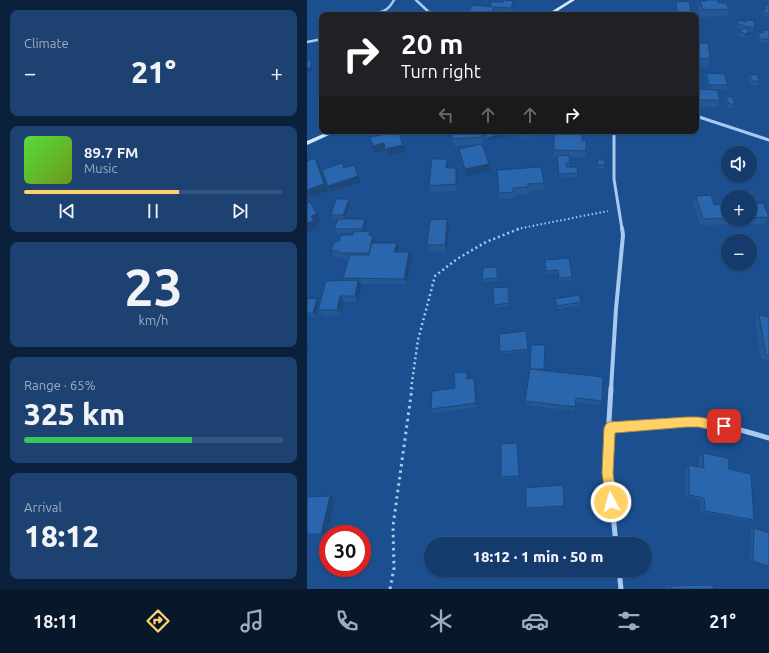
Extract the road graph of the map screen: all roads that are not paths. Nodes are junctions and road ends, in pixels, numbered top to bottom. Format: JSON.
{"nodes":[{"id":1,"x":394,"y":0,"type":"edge"},
{"id":2,"x":416,"y":0,"type":"edge"},
{"id":3,"x":573,"y":0,"type":"edge"},
{"id":4,"x":378,"y":12,"type":"edge"},
{"id":5,"x":429,"y":12,"type":"edge"},
{"id":6,"x":553,"y":12,"type":"edge"},
{"id":7,"x":319,"y":40,"type":"edge"},
{"id":8,"x":307,"y":42,"type":"edge"},
{"id":9,"x":699,"y":117,"type":"edge"},
{"id":10,"x":328,"y":134,"type":"edge"},
{"id":11,"x":614,"y":134,"type":"edge"},
{"id":12,"x":769,"y":140,"type":"edge"},
{"id":13,"x":307,"y":143,"type":"edge"},
{"id":14,"x":609,"y":428,"type":"junction"},
{"id":15,"x":769,"y":438,"type":"edge"},
{"id":16,"x":615,"y":537,"type":"edge"},
{"id":17,"x":620,"y":577,"type":"edge"},
{"id":18,"x":621,"y":589,"type":"edge"}],
"edges":[{"from":1,"to":4,"type":"street"},
{"from":2,"to":5,"type":"street"},
{"from":3,"to":6,"type":"street"},
{"from":7,"to":8,"type":"street"},
{"from":9,"to":12,"type":"street"},
{"from":10,"to":13,"type":"street"},
{"from":11,"to":14,"type":"street"},
{"from":14,"to":15,"type":"street"},
{"from":14,"to":16,"type":"street"},
{"from":17,"to":18,"type":"street"}]}
